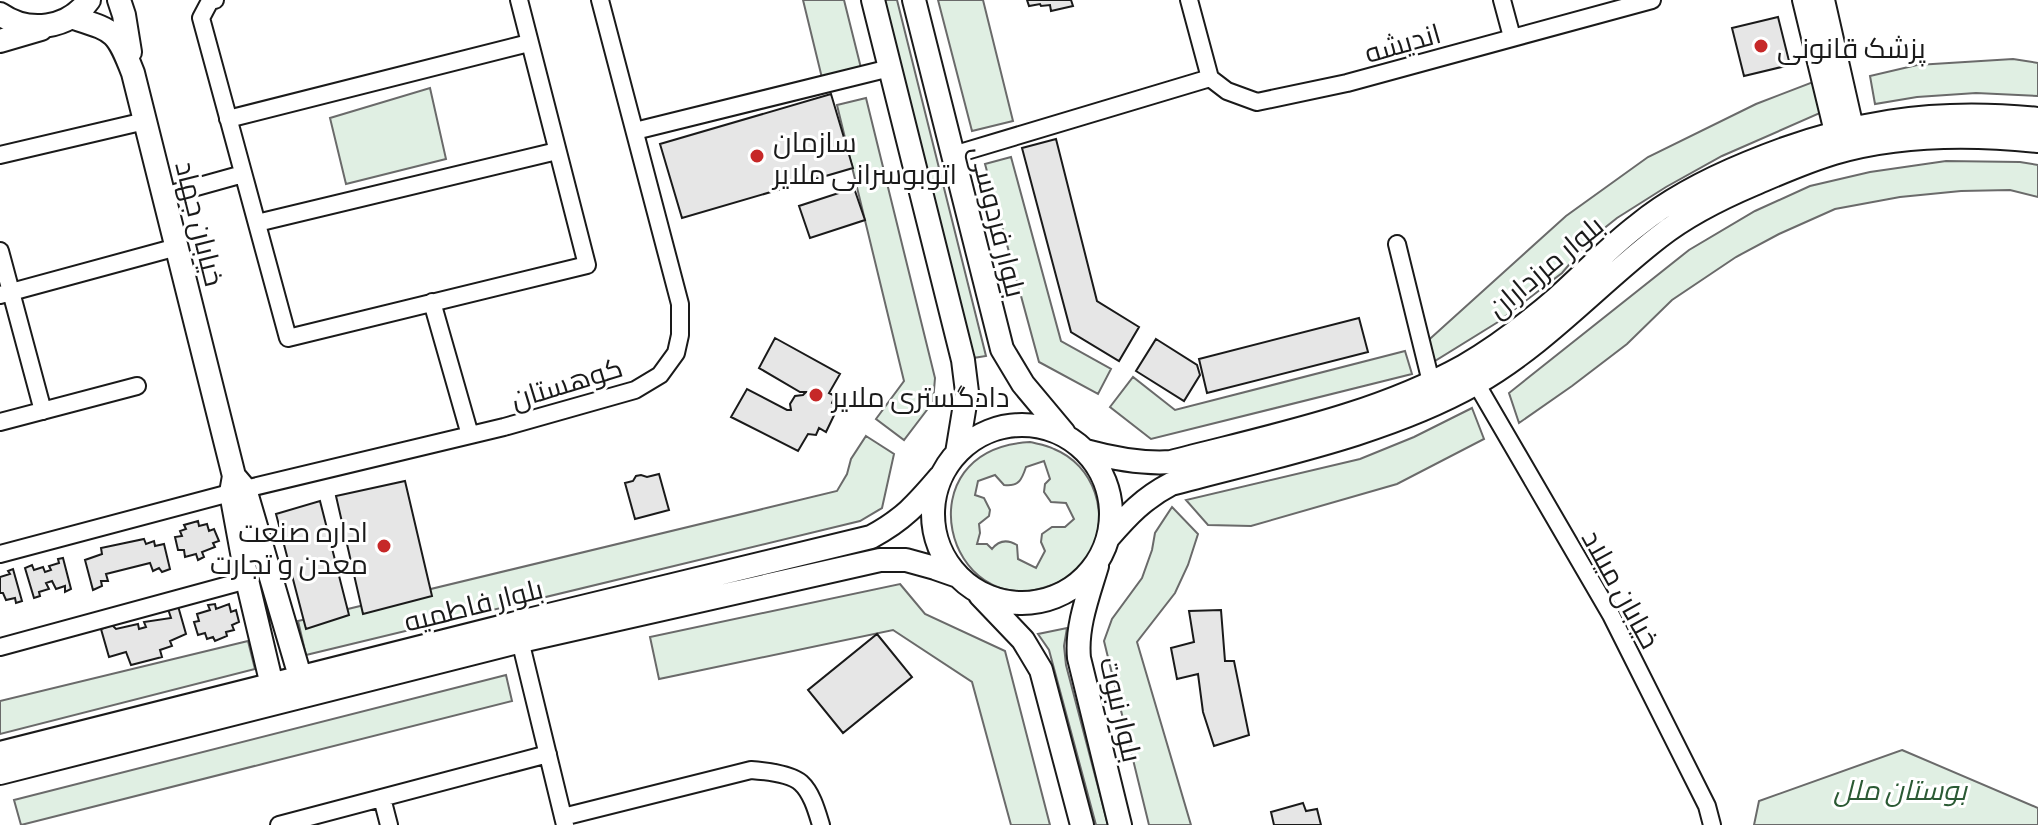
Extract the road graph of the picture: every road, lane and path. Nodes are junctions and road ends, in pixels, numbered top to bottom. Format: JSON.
{"nodes":[{"id":1,"x":89,"y":0,"type":"edge"},
{"id":2,"x":119,"y":0,"type":"edge"},
{"id":3,"x":519,"y":0,"type":"edge"},
{"id":4,"x":600,"y":0,"type":"edge"},
{"id":5,"x":873,"y":0,"type":"edge"},
{"id":6,"x":914,"y":0,"type":"edge"},
{"id":7,"x":1189,"y":0,"type":"edge"},
{"id":8,"x":1502,"y":0,"type":"edge"},
{"id":9,"x":1652,"y":0,"type":"edge"},
{"id":10,"x":1804,"y":0,"type":"edge"},
{"id":11,"x":1823,"y":0,"type":"edge"},
{"id":12,"x":212,"y":1,"type":"edge"},
{"id":13,"x":0,"y":14,"type":"edge"},
{"id":14,"x":64,"y":21,"type":"junction"},
{"id":15,"x":1512,"y":37,"type":"junction"},
{"id":16,"x":0,"y":41,"type":"edge"},
{"id":17,"x":529,"y":43,"type":"junction"},
{"id":18,"x":890,"y":68,"type":"junction"},
{"id":19,"x":133,"y":73,"type":"junction"},
{"id":20,"x":1210,"y":78,"type":"junction"},
{"id":21,"x":228,"y":119,"type":"junction"},
{"id":22,"x":2038,"y":119,"type":"edge"},
{"id":23,"x":145,"y":121,"type":"junction"},
{"id":24,"x":635,"y":131,"type":"junction"},
{"id":25,"x":1846,"y":136,"type":"junction"},
{"id":26,"x":2038,"y":141,"type":"edge"},
{"id":27,"x":557,"y":151,"type":"junction"},
{"id":28,"x":0,"y":155,"type":"edge"},
{"id":29,"x":953,"y":155,"type":"junction"},
{"id":30,"x":243,"y":174,"type":"junction"},
{"id":31,"x":164,"y":196,"type":"junction"},
{"id":32,"x":257,"y":223,"type":"junction"},
{"id":33,"x":1397,"y":244,"type":"dead end"},
{"id":34,"x":177,"y":247,"type":"junction"},
{"id":35,"x":0,"y":251,"type":"edge"},
{"id":36,"x":6,"y":294,"type":"edge"},
{"id":37,"x":432,"y":302,"type":"junction"},
{"id":38,"x":1431,"y":382,"type":"junction"},
{"id":39,"x":1476,"y":383,"type":"junction"},
{"id":40,"x":137,"y":386,"type":"dead end"},
{"id":41,"x":43,"y":411,"type":"junction"},
{"id":42,"x":0,"y":422,"type":"edge"},
{"id":43,"x":470,"y":435,"type":"junction"},
{"id":44,"x":1068,"y":437,"type":"junction"},
{"id":45,"x":1086,"y":451,"type":"junction"},
{"id":46,"x":957,"y":453,"type":"junction"},
{"id":47,"x":940,"y":477,"type":"junction"},
{"id":48,"x":237,"y":486,"type":"junction"},
{"id":49,"x":1108,"y":538,"type":"junction"},
{"id":50,"x":0,"y":554,"type":"edge"},
{"id":51,"x":1099,"y":559,"type":"junction"},
{"id":52,"x":958,"y":576,"type":"junction"},
{"id":53,"x":247,"y":580,"type":"junction"},
{"id":54,"x":976,"y":591,"type":"junction"},
{"id":55,"x":518,"y":632,"type":"junction"},
{"id":56,"x":0,"y":647,"type":"edge"},
{"id":57,"x":303,"y":686,"type":"junction"},
{"id":58,"x":274,"y":694,"type":"junction"},
{"id":59,"x":0,"y":753,"type":"edge"},
{"id":60,"x":548,"y":754,"type":"junction"},
{"id":61,"x":0,"y":773,"type":"edge"},
{"id":62,"x":382,"y":798,"type":"junction"},
{"id":63,"x":564,"y":821,"type":"edge"},
{"id":64,"x":279,"y":825,"type":"edge"},
{"id":65,"x":389,"y":825,"type":"edge"},
{"id":66,"x":821,"y":825,"type":"edge"},
{"id":67,"x":1082,"y":825,"type":"edge"},
{"id":68,"x":1120,"y":825,"type":"edge"},
{"id":69,"x":1712,"y":825,"type":"edge"}],
"edges":[{"from":1,"to":14,"type":"main road"},
{"from":2,"to":19,"type":"main road"},
{"from":3,"to":17,"type":"street"},
{"from":4,"to":24,"type":"street","name":"کوهستان"},
{"from":5,"to":18,"type":"main road"},
{"from":6,"to":29,"type":"main road","name":"بلوار فردوسی"},
{"from":7,"to":20,"type":"street"},
{"from":8,"to":15,"type":"street"},
{"from":9,"to":15,"type":"street","name":"اندیشه"},
{"from":10,"to":25,"type":"main road"},
{"from":11,"to":25,"type":"main road"},
{"from":12,"to":21,"type":"street"},
{"from":13,"to":14,"type":"main road","name":"خیابان جهاد"},
{"from":14,"to":16,"type":"main road"},
{"from":14,"to":19,"type":"main road","name":"خیابان جهاد"},
{"from":15,"to":20,"type":"street","name":"اندیشه"},
{"from":17,"to":21,"type":"street"},
{"from":17,"to":27,"type":"street"},
{"from":18,"to":24,"type":"street"},
{"from":18,"to":46,"type":"main road"},
{"from":19,"to":23,"type":"main road","name":"خیابان جهاد"},
{"from":20,"to":29,"type":"street"},
{"from":21,"to":30,"type":"street"},
{"from":22,"to":25,"type":"main road","name":"بلوار مرزداران"},
{"from":23,"to":28,"type":"street"},
{"from":23,"to":31,"type":"main road","name":"خیابان جهاد"},
{"from":24,"to":43,"type":"street","name":"کوهستان"},
{"from":25,"to":26,"type":"main road","name":"بلوار مرزداران"},
{"from":25,"to":38,"type":"main road","name":"بلوار مرزداران"},
{"from":25,"to":39,"type":"main road","name":"بلوار مرزداران"},
{"from":27,"to":32,"type":"street"},
{"from":27,"to":37,"type":"street"},
{"from":29,"to":44,"type":"main road","name":"بلوار فردوسی"},
{"from":30,"to":31,"type":"street"},
{"from":30,"to":32,"type":"street"},
{"from":31,"to":34,"type":"main road","name":"خیابان جهاد"},
{"from":32,"to":37,"type":"street"},
{"from":33,"to":38,"type":"street"},
{"from":34,"to":36,"type":"street"},
{"from":34,"to":48,"type":"main road","name":"خیابان جهاد"},
{"from":35,"to":36,"type":"street"},
{"from":36,"to":41,"type":"street"},
{"from":37,"to":43,"type":"street"},
{"from":38,"to":45,"type":"main road","name":"بلوار مرزداران"},
{"from":39,"to":49,"type":"main road","name":"بلوار مرزداران"},
{"from":39,"to":69,"type":"street","name":"خیابان میلاد"},
{"from":40,"to":41,"type":"street"},
{"from":41,"to":42,"type":"street"},
{"from":43,"to":48,"type":"street","name":"کوهستان"},
{"from":44,"to":45,"type":"main road"},
{"from":44,"to":46,"type":"main road"},
{"from":45,"to":49,"type":"main road"},
{"from":46,"to":47,"type":"main road"},
{"from":47,"to":52,"type":"main road"},
{"from":47,"to":55,"type":"main road","name":"بلوار فاطمیه"},
{"from":48,"to":50,"type":"street","name":"کوهستان"},
{"from":48,"to":53,"type":"main road","name":"خیابان جهاد"},
{"from":48,"to":57,"type":"main road","name":"خیابان جهاد"},
{"from":49,"to":51,"type":"main road"},
{"from":51,"to":54,"type":"main road"},
{"from":51,"to":68,"type":"main road","name":"بلوار نبوت"},
{"from":52,"to":54,"type":"main road"},
{"from":52,"to":55,"type":"main road","name":"بلوار فاطمیه"},
{"from":53,"to":56,"type":"street"},
{"from":53,"to":58,"type":"main road","name":"خیابان جهاد"},
{"from":54,"to":67,"type":"main road"},
{"from":55,"to":57,"type":"main road","name":"بلوار فاطمیه"},
{"from":55,"to":60,"type":"street"},
{"from":57,"to":58,"type":"main road","name":"بلوار فاطمیه"},
{"from":58,"to":59,"type":"main road","name":"بلوار فاطمیه"},
{"from":58,"to":61,"type":"main road","name":"بلوار فاطمیه"},
{"from":60,"to":62,"type":"street"},
{"from":60,"to":63,"type":"street"},
{"from":62,"to":64,"type":"street"},
{"from":62,"to":65,"type":"street"},
{"from":63,"to":66,"type":"street"}]}
